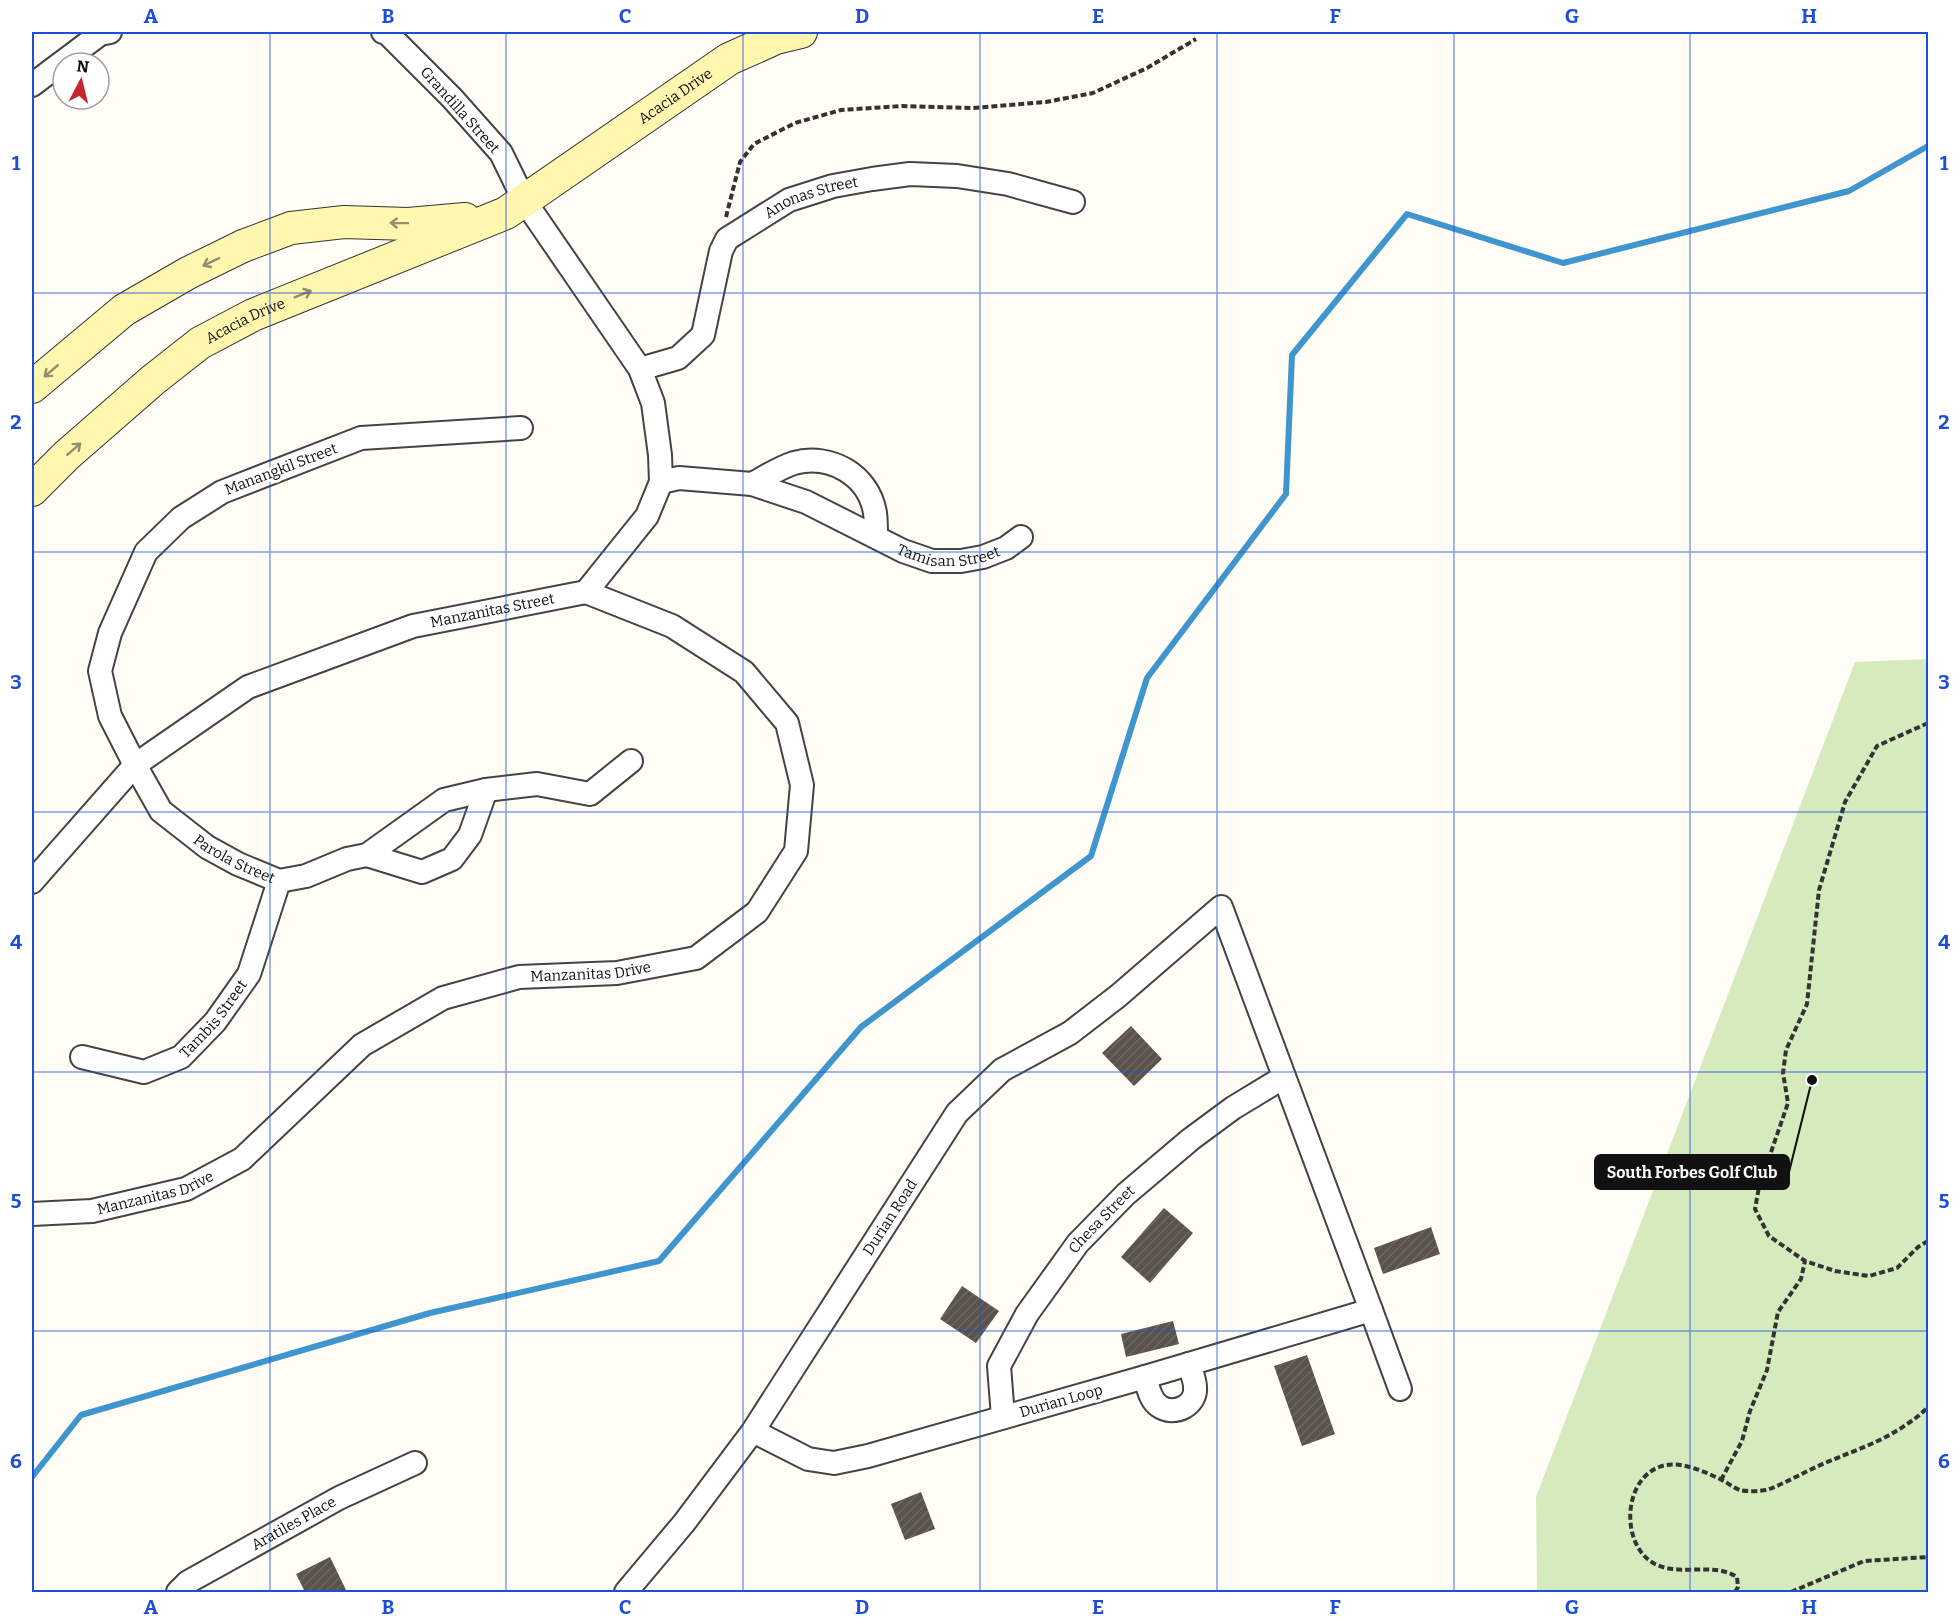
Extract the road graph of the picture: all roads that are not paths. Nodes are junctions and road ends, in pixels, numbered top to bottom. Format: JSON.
{"nodes":[{"id":1,"x":110,"y":32,"type":"edge"},
{"id":2,"x":385,"y":32,"type":"edge"},
{"id":3,"x":801,"y":32,"type":"edge"},
{"id":4,"x":32,"y":85,"type":"edge"},
{"id":5,"x":1073,"y":202,"type":"dead end"},
{"id":6,"x":511,"y":208,"type":"junction"},
{"id":7,"x":640,"y":369,"type":"junction"},
{"id":8,"x":32,"y":387,"type":"edge"},
{"id":9,"x":521,"y":428,"type":"dead end"},
{"id":10,"x":661,"y":482,"type":"junction"},
{"id":11,"x":752,"y":484,"type":"junction"},
{"id":12,"x":32,"y":490,"type":"edge"},
{"id":13,"x":876,"y":536,"type":"junction"},
{"id":14,"x":1021,"y":537,"type":"dead end"},
{"id":15,"x":586,"y":592,"type":"junction"},
{"id":16,"x":631,"y":761,"type":"dead end"},
{"id":17,"x":135,"y":765,"type":"junction"},
{"id":18,"x":486,"y":790,"type":"junction"},
{"id":19,"x":368,"y":855,"type":"junction"},
{"id":20,"x":279,"y":881,"type":"junction"},
{"id":21,"x":32,"y":882,"type":"edge"},
{"id":22,"x":82,"y":1057,"type":"dead end"},
{"id":23,"x":1284,"y":1077,"type":"junction"},
{"id":24,"x":32,"y":1214,"type":"edge"},
{"id":25,"x":1371,"y":1310,"type":"junction"},
{"id":26,"x":1189,"y":1364,"type":"junction"},
{"id":27,"x":1145,"y":1377,"type":"junction"},
{"id":28,"x":1400,"y":1389,"type":"dead end"},
{"id":29,"x":1003,"y":1418,"type":"junction"},
{"id":30,"x":753,"y":1431,"type":"junction"},
{"id":31,"x":415,"y":1463,"type":"dead end"},
{"id":32,"x":178,"y":1593,"type":"edge"},
{"id":33,"x":626,"y":1593,"type":"edge"}],
"edges":[{"from":1,"to":4,"type":"street"},
{"from":2,"to":6,"type":"street","name":"Grandilla Street"},
{"from":3,"to":6,"type":"street","name":"Acacia Drive"},
{"from":5,"to":7,"type":"street","name":"Anonas Street"},
{"from":6,"to":7,"type":"street"},
{"from":6,"to":8,"type":"street","name":"Acacia Drive","one_way":true},
{"from":12,"to":6,"type":"street","name":"Acacia Drive","one_way":true},
{"from":7,"to":10,"type":"street"},
{"from":9,"to":17,"type":"street","name":"Manangkil Street"},
{"from":10,"to":11,"type":"street","name":"Tamisan Street"},
{"from":10,"to":15,"type":"street"},
{"from":11,"to":13,"type":"street","name":"Tamisan Street"},
{"from":11,"to":13,"type":"street","name":"Tamisan Street"},
{"from":13,"to":14,"type":"street","name":"Tamisan Street"},
{"from":15,"to":17,"type":"street","name":"Manzanitas Street"},
{"from":15,"to":24,"type":"street","name":"Manzanitas Drive"},
{"from":16,"to":18,"type":"street","name":"Parola Street"},
{"from":17,"to":20,"type":"street","name":"Parola Street"},
{"from":17,"to":21,"type":"street","name":"Manzanitas Street"},
{"from":18,"to":19,"type":"street","name":"Parola Street"},
{"from":18,"to":19,"type":"street"},
{"from":19,"to":20,"type":"street","name":"Parola Street"},
{"from":20,"to":22,"type":"street","name":"Tambis Street"},
{"from":23,"to":25,"type":"street"},
{"from":23,"to":29,"type":"street","name":"Chesa Street"},
{"from":23,"to":30,"type":"street","name":"Durian Road"},
{"from":25,"to":26,"type":"street","name":"Durian Loop"},
{"from":25,"to":28,"type":"street"},
{"from":26,"to":27,"type":"street","name":"Durian Loop"},
{"from":26,"to":27,"type":"street"},
{"from":27,"to":29,"type":"street","name":"Durian Loop"},
{"from":29,"to":30,"type":"street","name":"Durian Loop"},
{"from":30,"to":33,"type":"street","name":"Durian Road"},
{"from":31,"to":32,"type":"street","name":"Aratiles Place"}]}
